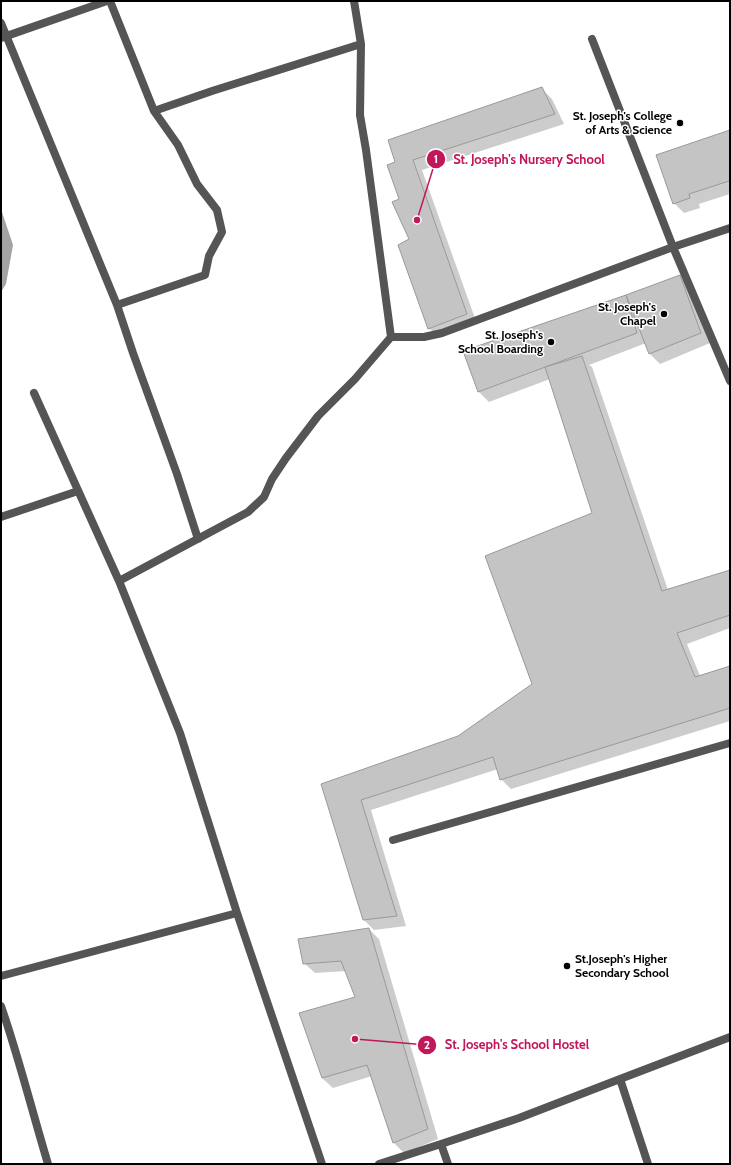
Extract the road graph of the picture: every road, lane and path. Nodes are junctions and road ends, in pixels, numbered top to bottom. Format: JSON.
{"nodes":[{"id":1,"x":107,"y":1,"type":"edge"},
{"id":2,"x":110,"y":1,"type":"edge"},
{"id":3,"x":354,"y":1,"type":"edge"},
{"id":4,"x":1,"y":23,"type":"edge"},
{"id":5,"x":4,"y":37,"type":"edge"},
{"id":6,"x":592,"y":39,"type":"dead end"},
{"id":7,"x":360,"y":44,"type":"junction"},
{"id":8,"x":154,"y":111,"type":"junction"},
{"id":9,"x":730,"y":228,"type":"edge"},
{"id":10,"x":673,"y":247,"type":"junction"},
{"id":11,"x":118,"y":305,"type":"junction"},
{"id":12,"x":390,"y":337,"type":"junction"},
{"id":13,"x":730,"y":381,"type":"edge"},
{"id":14,"x":34,"y":393,"type":"dead end"},
{"id":15,"x":78,"y":491,"type":"junction"},
{"id":16,"x":1,"y":517,"type":"edge"},
{"id":17,"x":198,"y":539,"type":"junction"},
{"id":18,"x":119,"y":581,"type":"junction"},
{"id":19,"x":730,"y":743,"type":"edge"},
{"id":20,"x":393,"y":840,"type":"dead end"},
{"id":21,"x":237,"y":913,"type":"junction"},
{"id":22,"x":1,"y":976,"type":"edge"},
{"id":23,"x":1,"y":1006,"type":"edge"},
{"id":24,"x":730,"y":1038,"type":"edge"},
{"id":25,"x":620,"y":1078,"type":"junction"},
{"id":26,"x":441,"y":1144,"type":"junction"},
{"id":27,"x":48,"y":1164,"type":"edge"},
{"id":28,"x":322,"y":1164,"type":"edge"},
{"id":29,"x":379,"y":1164,"type":"edge"},
{"id":30,"x":448,"y":1164,"type":"edge"},
{"id":31,"x":648,"y":1164,"type":"edge"}],
"edges":[{"from":1,"to":5,"type":"street"},
{"from":2,"to":8,"type":"street"},
{"from":3,"to":7,"type":"street"},
{"from":4,"to":5,"type":"street"},
{"from":5,"to":11,"type":"street"},
{"from":6,"to":10,"type":"street"},
{"from":7,"to":8,"type":"street"},
{"from":7,"to":12,"type":"street"},
{"from":8,"to":11,"type":"street"},
{"from":9,"to":10,"type":"street"},
{"from":10,"to":12,"type":"street"},
{"from":10,"to":13,"type":"street"},
{"from":11,"to":17,"type":"street"},
{"from":12,"to":17,"type":"street"},
{"from":14,"to":15,"type":"street"},
{"from":15,"to":16,"type":"street"},
{"from":15,"to":18,"type":"street"},
{"from":17,"to":18,"type":"street"},
{"from":18,"to":21,"type":"street"},
{"from":19,"to":20,"type":"street"},
{"from":21,"to":22,"type":"street"},
{"from":21,"to":28,"type":"street"},
{"from":23,"to":27,"type":"street"},
{"from":24,"to":25,"type":"street"},
{"from":25,"to":26,"type":"street"},
{"from":25,"to":31,"type":"street"},
{"from":26,"to":29,"type":"street"},
{"from":26,"to":30,"type":"street"}]}
